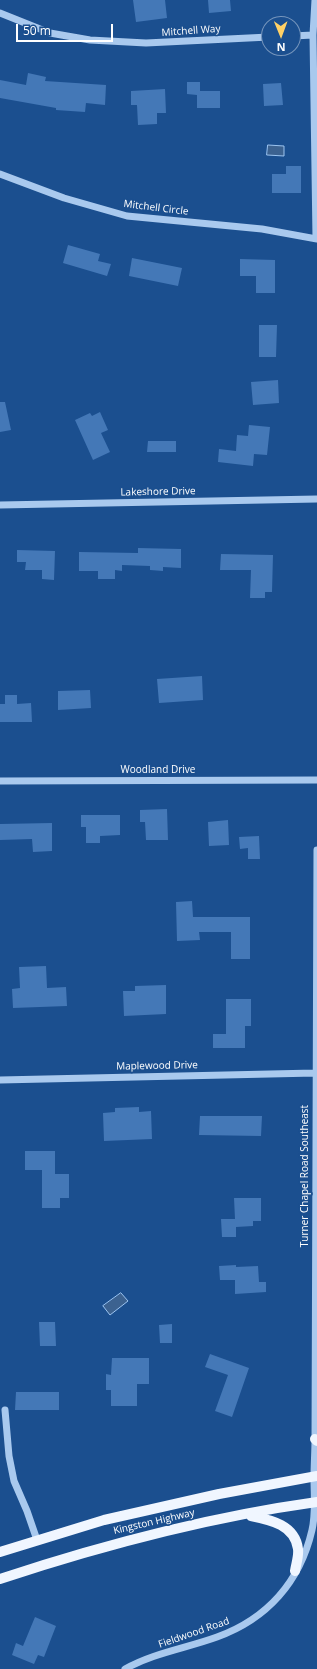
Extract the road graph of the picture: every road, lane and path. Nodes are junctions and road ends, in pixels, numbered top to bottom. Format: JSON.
{"nodes":[{"id":1,"x":315,"y":0,"type":"edge"},
{"id":2,"x":0,"y":13,"type":"edge"},
{"id":3,"x":313,"y":35,"type":"junction"},
{"id":4,"x":301,"y":36,"type":"edge"},
{"id":5,"x":261,"y":37,"type":"edge"},
{"id":6,"x":0,"y":174,"type":"edge"},
{"id":7,"x":316,"y":239,"type":"edge"},
{"id":8,"x":317,"y":499,"type":"edge"},
{"id":9,"x":0,"y":506,"type":"edge"},
{"id":10,"x":317,"y":780,"type":"edge"},
{"id":11,"x":0,"y":781,"type":"edge"},
{"id":12,"x":317,"y":850,"type":"edge"},
{"id":13,"x":317,"y":934,"type":"edge"},
{"id":14,"x":315,"y":1073,"type":"junction"},
{"id":15,"x":0,"y":1080,"type":"edge"},
{"id":16,"x":6,"y":1410,"type":"dead end"},
{"id":17,"x":316,"y":1440,"type":"edge"},
{"id":18,"x":316,"y":1476,"type":"edge"},
{"id":19,"x":316,"y":1502,"type":"edge"},
{"id":20,"x":243,"y":1515,"type":"junction"},
{"id":21,"x":37,"y":1540,"type":"junction"},
{"id":22,"x":0,"y":1552,"type":"edge"},
{"id":23,"x":295,"y":1571,"type":"junction"},
{"id":24,"x":0,"y":1579,"type":"edge"},
{"id":25,"x":125,"y":1669,"type":"edge"}],
"edges":[{"from":1,"to":3,"type":"street","name":"Mitchell Circle"},
{"from":2,"to":5,"type":"street","name":"Mitchell Way"},
{"from":3,"to":4,"type":"street"},
{"from":3,"to":7,"type":"street","name":"Mitchell Circle"},
{"from":6,"to":7,"type":"street","name":"Mitchell Circle"},
{"from":8,"to":9,"type":"street","name":"Lakeshore Drive"},
{"from":10,"to":11,"type":"street","name":"Woodland Drive"},
{"from":12,"to":13,"type":"street","name":"Turner Chapel Road Southeast"},
{"from":13,"to":14,"type":"street","name":"Turner Chapel Road Southeast"},
{"from":14,"to":15,"type":"street","name":"Maplewood Drive"},
{"from":14,"to":17,"type":"street","name":"Turner Chapel Road Southeast"},
{"from":16,"to":21,"type":"street"},
{"from":17,"to":18,"type":"street","name":"Turner Chapel Road Southeast"},
{"from":18,"to":19,"type":"street","name":"Turner Chapel Road Southeast"},
{"from":18,"to":21,"type":"main road","name":"Kingston Highway"},
{"from":19,"to":20,"type":"main road","name":"Kingston Highway"},
{"from":19,"to":23,"type":"street","name":"Fieldwood Road"},
{"from":20,"to":23,"type":"main road"},
{"from":20,"to":24,"type":"main road","name":"Kingston Highway"},
{"from":21,"to":22,"type":"main road","name":"Kingston Highway"},
{"from":23,"to":25,"type":"street","name":"Fieldwood Road"}]}
